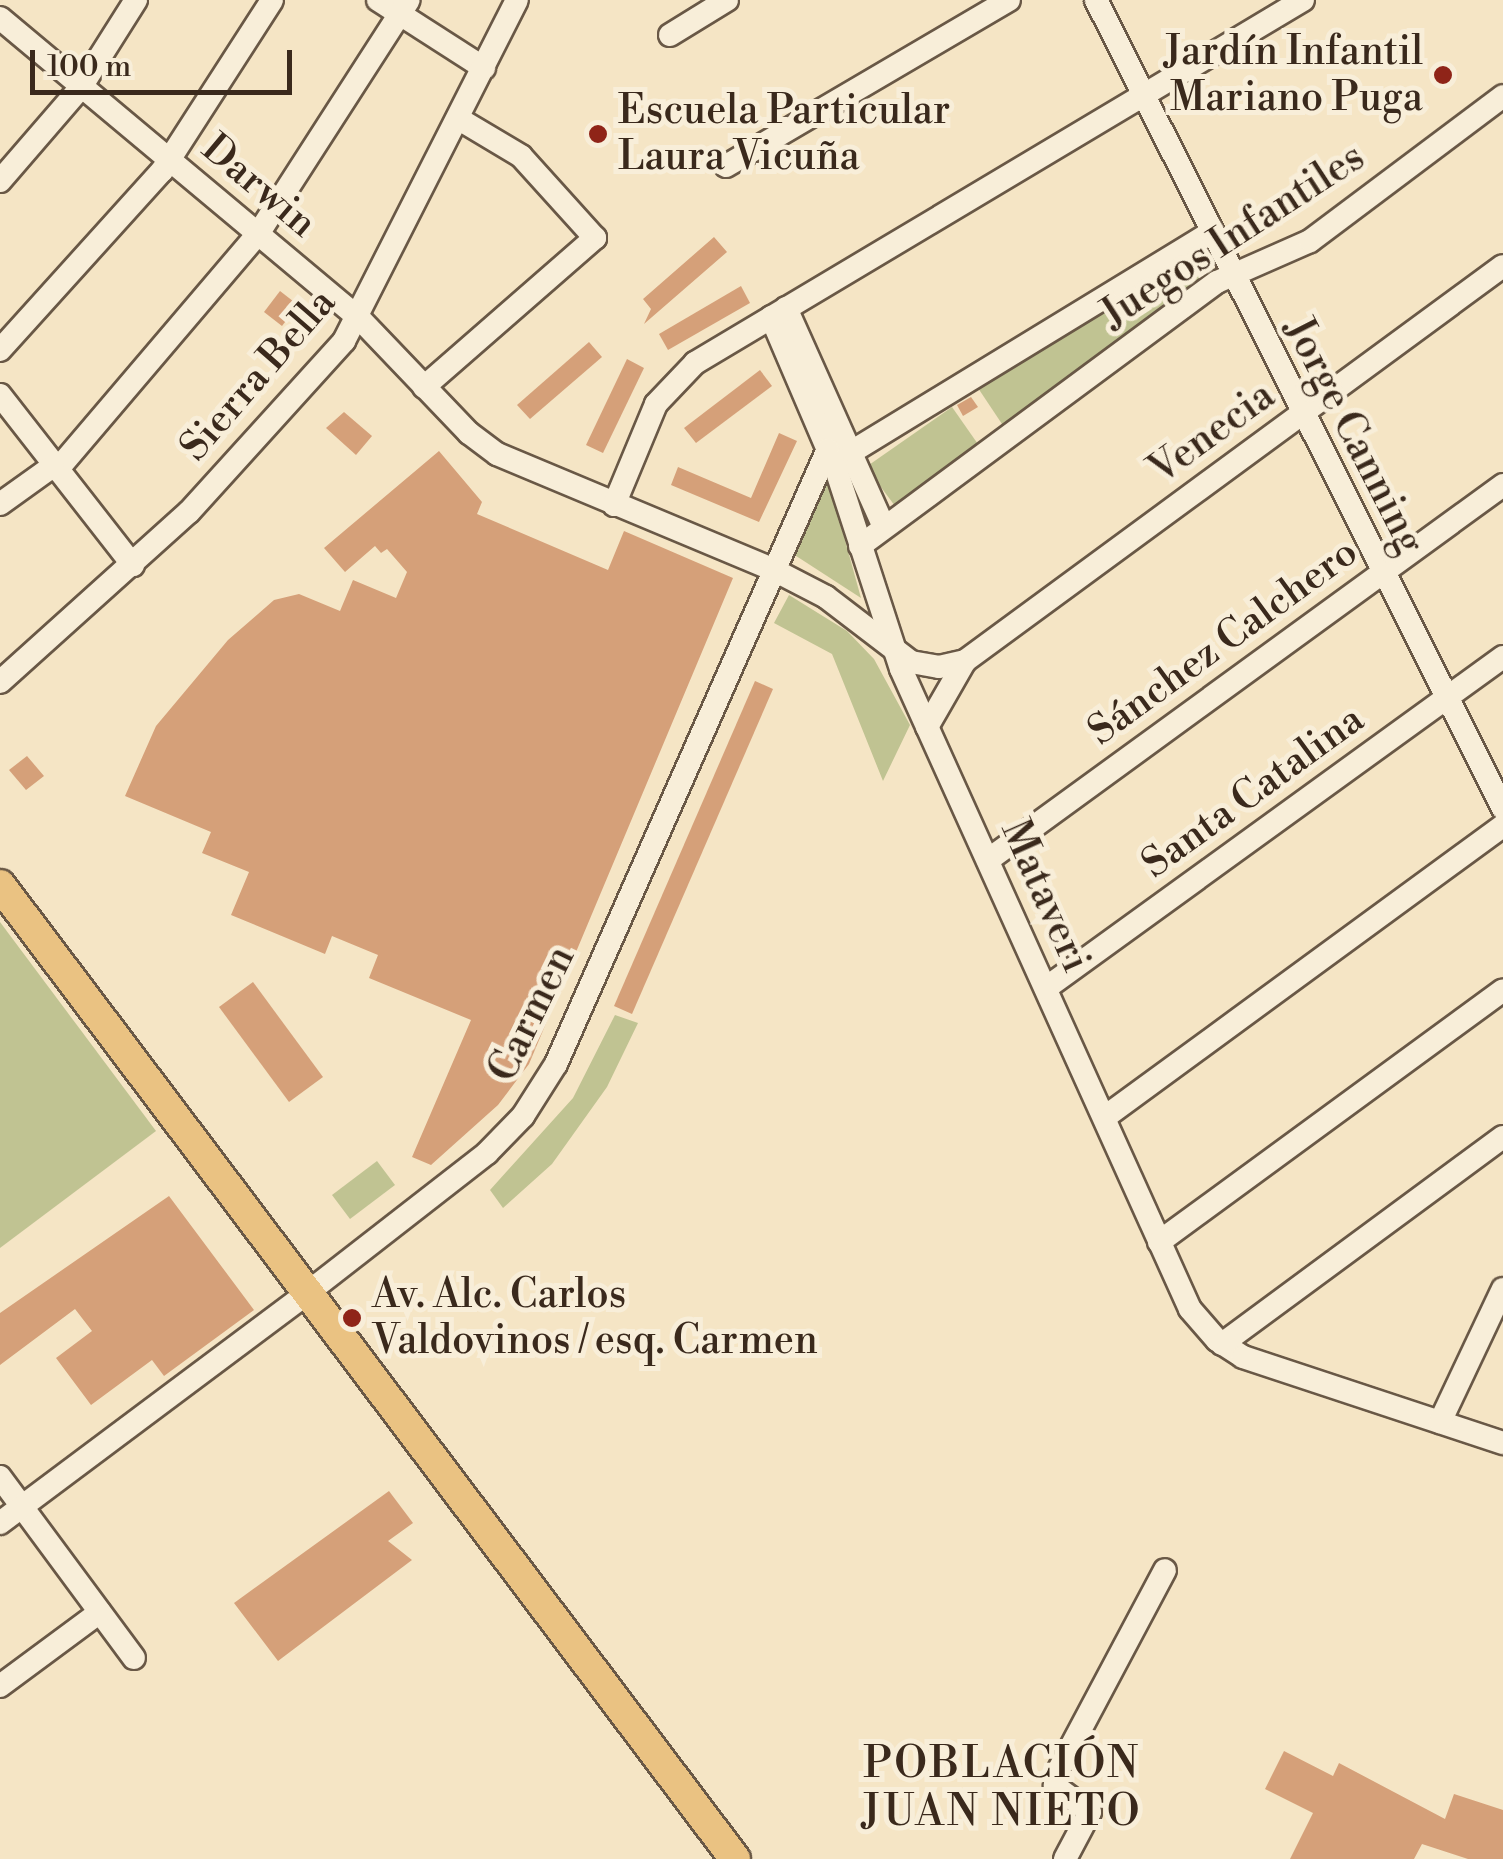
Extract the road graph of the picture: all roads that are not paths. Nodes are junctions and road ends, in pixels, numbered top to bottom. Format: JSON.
{"nodes":[{"id":1,"x":122,"y":0,"type":"edge"},
{"id":2,"x":136,"y":0,"type":"edge"},
{"id":3,"x":258,"y":0,"type":"edge"},
{"id":4,"x":272,"y":0,"type":"edge"},
{"id":5,"x":517,"y":0,"type":"edge"},
{"id":6,"x":727,"y":0,"type":"edge"},
{"id":7,"x":1009,"y":0,"type":"edge"},
{"id":8,"x":1096,"y":0,"type":"edge"},
{"id":9,"x":1303,"y":0,"type":"edge"},
{"id":10,"x":394,"y":4,"type":"edge"},
{"id":11,"x":0,"y":18,"type":"edge"},
{"id":12,"x":670,"y":35,"type":"dead end"},
{"id":13,"x":484,"y":68,"type":"junction"},
{"id":14,"x":76,"y":83,"type":"junction"},
{"id":15,"x":1141,"y":96,"type":"junction"},
{"id":16,"x":1503,"y":96,"type":"edge"},
{"id":17,"x":459,"y":118,"type":"junction"},
{"id":18,"x":165,"y":156,"type":"junction"},
{"id":19,"x":0,"y":164,"type":"edge"},
{"id":20,"x":726,"y":166,"type":"dead end"},
{"id":21,"x":0,"y":181,"type":"edge"},
{"id":22,"x":254,"y":231,"type":"junction"},
{"id":23,"x":1209,"y":234,"type":"junction"},
{"id":24,"x":1503,"y":266,"type":"edge"},
{"id":25,"x":1230,"y":274,"type":"junction"},
{"id":26,"x":778,"y":313,"type":"junction"},
{"id":27,"x":360,"y":319,"type":"junction"},
{"id":28,"x":0,"y":334,"type":"edge"},
{"id":29,"x":0,"y":350,"type":"edge"},
{"id":30,"x":424,"y":388,"type":"junction"},
{"id":31,"x":0,"y":395,"type":"edge"},
{"id":32,"x":1302,"y":414,"type":"junction"},
{"id":33,"x":458,"y":422,"type":"joint"},
{"id":34,"x":828,"y":449,"type":"junction"},
{"id":35,"x":852,"y":451,"type":"junction"},
{"id":36,"x":53,"y":466,"type":"junction"},
{"id":37,"x":1503,"y":485,"type":"edge"},
{"id":38,"x":0,"y":504,"type":"edge"},
{"id":39,"x":614,"y":505,"type":"junction"},
{"id":40,"x":883,"y":525,"type":"junction"},
{"id":41,"x":860,"y":546,"type":"junction"},
{"id":42,"x":134,"y":565,"type":"junction"},
{"id":43,"x":772,"y":569,"type":"junction"},
{"id":44,"x":1381,"y":574,"type":"junction"},
{"id":45,"x":895,"y":652,"type":"junction"},
{"id":46,"x":1503,"y":657,"type":"edge"},
{"id":47,"x":965,"y":661,"type":"junction"},
{"id":48,"x":0,"y":682,"type":"edge"},
{"id":49,"x":1446,"y":698,"type":"junction"},
{"id":50,"x":928,"y":728,"type":"junction"},
{"id":51,"x":1503,"y":808,"type":"edge"},
{"id":52,"x":1503,"y":826,"type":"edge"},
{"id":53,"x":988,"y":860,"type":"junction"},
{"id":54,"x":0,"y":885,"type":"edge"},
{"id":55,"x":1046,"y":988,"type":"junction"},
{"id":56,"x":1503,"y":990,"type":"edge"},
{"id":57,"x":1105,"y":1117,"type":"junction"},
{"id":58,"x":1503,"y":1137,"type":"edge"},
{"id":59,"x":1159,"y":1242,"type":"junction"},
{"id":60,"x":1503,"y":1289,"type":"edge"},
{"id":61,"x":306,"y":1294,"type":"junction"},
{"id":62,"x":1222,"y":1344,"type":"junction"},
{"id":63,"x":1440,"y":1422,"type":"junction"},
{"id":64,"x":1503,"y":1443,"type":"edge"},
{"id":65,"x":0,"y":1477,"type":"edge"},
{"id":66,"x":22,"y":1506,"type":"junction"},
{"id":67,"x":0,"y":1523,"type":"edge"},
{"id":68,"x":1165,"y":1570,"type":"dead end"},
{"id":69,"x":100,"y":1612,"type":"junction"},
{"id":70,"x":134,"y":1658,"type":"dead end"},
{"id":71,"x":0,"y":1686,"type":"edge"},
{"id":72,"x":735,"y":1859,"type":"edge"},
{"id":73,"x":1065,"y":1859,"type":"edge"}],
"edges":[{"from":1,"to":14,"type":"street"},
{"from":2,"to":14,"type":"street"},
{"from":3,"to":18,"type":"street"},
{"from":4,"to":18,"type":"street"},
{"from":5,"to":13,"type":"street","name":"Sierra Bella"},
{"from":6,"to":12,"type":"street"},
{"from":7,"to":20,"type":"street"},
{"from":8,"to":15,"type":"street","name":"Jorge Canning"},
{"from":9,"to":15,"type":"street"},
{"from":10,"to":13,"type":"street"},
{"from":10,"to":22,"type":"street"},
{"from":11,"to":14,"type":"street","name":"Darwin"},
{"from":13,"to":17,"type":"street","name":"Sierra Bella"},
{"from":14,"to":18,"type":"street","name":"Darwin"},
{"from":14,"to":19,"type":"street"},
{"from":14,"to":21,"type":"street"},
{"from":15,"to":23,"type":"street","name":"Jorge Canning"},
{"from":15,"to":26,"type":"street"},
{"from":16,"to":25,"type":"street","name":"Juegos Infantiles"},
{"from":17,"to":27,"type":"street","name":"Sierra Bella"},
{"from":17,"to":30,"type":"street"},
{"from":18,"to":22,"type":"street","name":"Darwin"},
{"from":18,"to":28,"type":"street"},
{"from":18,"to":29,"type":"street"},
{"from":22,"to":27,"type":"street","name":"Darwin"},
{"from":22,"to":36,"type":"street"},
{"from":23,"to":25,"type":"street","name":"Jorge Canning"},
{"from":23,"to":35,"type":"street","name":"Juegos Infantiles"},
{"from":24,"to":32,"type":"street","name":"Venecia"},
{"from":25,"to":32,"type":"street","name":"Jorge Canning"},
{"from":25,"to":40,"type":"street","name":"Juegos Infantiles"},
{"from":26,"to":34,"type":"street"},
{"from":26,"to":35,"type":"street"},
{"from":26,"to":39,"type":"street"},
{"from":27,"to":30,"type":"street","name":"Darwin"},
{"from":27,"to":42,"type":"street","name":"Sierra Bella"},
{"from":30,"to":33,"type":"street","name":"Darwin"},
{"from":31,"to":36,"type":"street"},
{"from":32,"to":44,"type":"street","name":"Jorge Canning"},
{"from":32,"to":47,"type":"street","name":"Venecia"},
{"from":33,"to":39,"type":"street","name":"Mataveri"},
{"from":34,"to":41,"type":"street"},
{"from":34,"to":43,"type":"street","name":"Carmen"},
{"from":35,"to":40,"type":"street"},
{"from":36,"to":38,"type":"street"},
{"from":36,"to":42,"type":"street"},
{"from":37,"to":44,"type":"street","name":"Sánchez Calchero"},
{"from":39,"to":43,"type":"street","name":"Mataveri"},
{"from":40,"to":41,"type":"street","name":"Juegos Infantiles"},
{"from":41,"to":45,"type":"street"},
{"from":42,"to":48,"type":"street","name":"Sierra Bella"},
{"from":43,"to":45,"type":"street","name":"Mataveri"},
{"from":43,"to":61,"type":"street","name":"Carmen"},
{"from":44,"to":49,"type":"street","name":"Jorge Canning"},
{"from":44,"to":53,"type":"street","name":"Sánchez Calchero"},
{"from":45,"to":47,"type":"street"},
{"from":45,"to":50,"type":"street","name":"Mataveri"},
{"from":46,"to":49,"type":"street","name":"Santa Catalina"},
{"from":47,"to":50,"type":"street","name":"Venecia"},
{"from":49,"to":51,"type":"street","name":"Jorge Canning"},
{"from":49,"to":55,"type":"street","name":"Santa Catalina"},
{"from":50,"to":53,"type":"street","name":"Mataveri"},
{"from":52,"to":57,"type":"street"},
{"from":53,"to":55,"type":"street","name":"Mataveri"},
{"from":54,"to":61,"type":"main road"},
{"from":55,"to":57,"type":"street","name":"Mataveri"},
{"from":56,"to":59,"type":"street"},
{"from":57,"to":59,"type":"street","name":"Mataveri"},
{"from":58,"to":62,"type":"street"},
{"from":59,"to":62,"type":"street","name":"Mataveri"},
{"from":60,"to":63,"type":"street"},
{"from":61,"to":66,"type":"street","name":"Carmen"},
{"from":61,"to":72,"type":"main road"},
{"from":62,"to":63,"type":"street","name":"Mataveri"},
{"from":63,"to":64,"type":"street","name":"Mataveri"},
{"from":65,"to":66,"type":"street"},
{"from":66,"to":67,"type":"street","name":"Carmen"},
{"from":66,"to":69,"type":"street"},
{"from":68,"to":73,"type":"street"},
{"from":69,"to":70,"type":"street"},
{"from":69,"to":71,"type":"street"}]}
